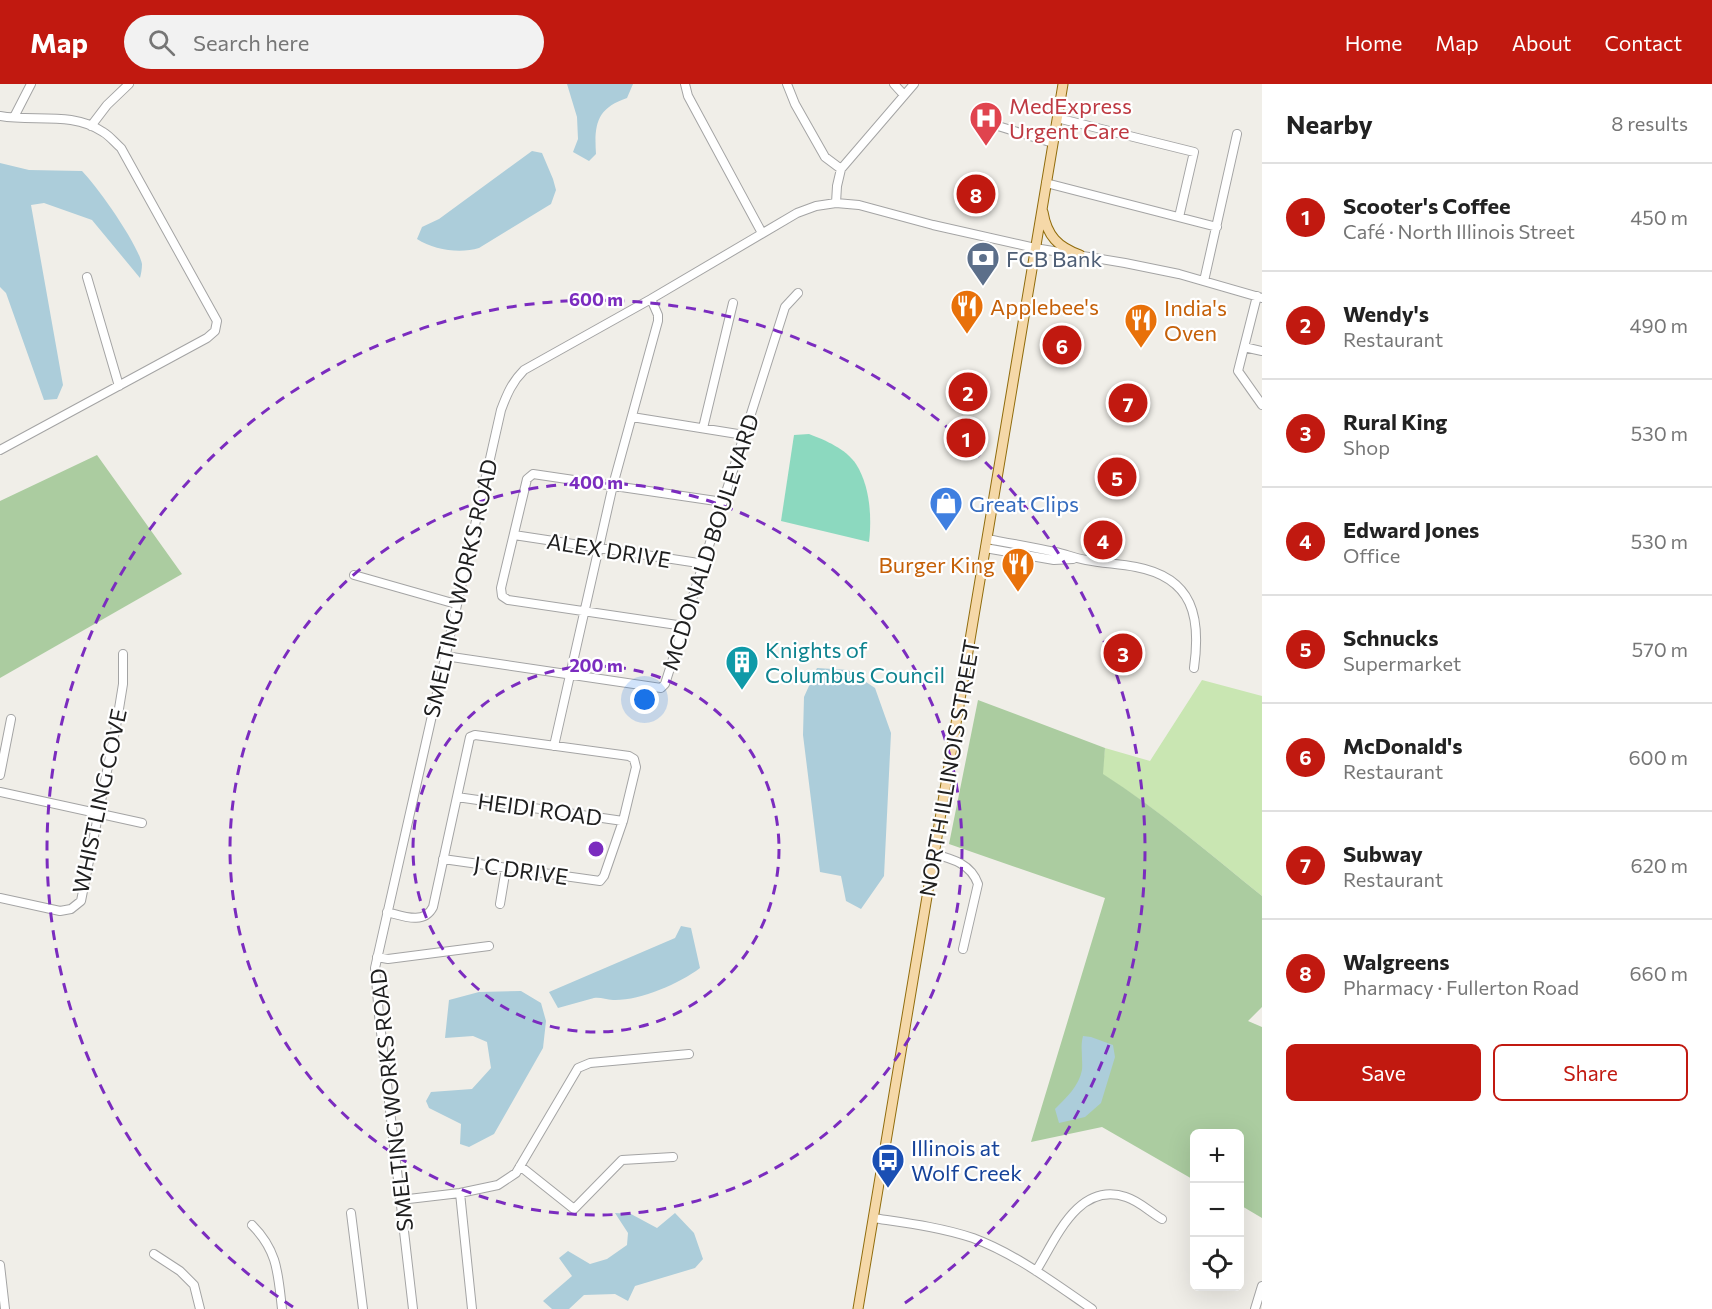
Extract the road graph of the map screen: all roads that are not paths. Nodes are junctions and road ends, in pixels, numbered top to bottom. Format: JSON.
{"nodes":[{"id":1,"x":31,"y":84,"type":"edge"},
{"id":2,"x":129,"y":84,"type":"edge"},
{"id":3,"x":685,"y":84,"type":"edge"},
{"id":4,"x":787,"y":84,"type":"edge"},
{"id":5,"x":894,"y":84,"type":"edge"},
{"id":6,"x":914,"y":84,"type":"edge"},
{"id":7,"x":1063,"y":84,"type":"edge"},
{"id":8,"x":904,"y":95,"type":"junction"},
{"id":9,"x":0,"y":116,"type":"edge"},
{"id":10,"x":14,"y":117,"type":"junction"},
{"id":11,"x":1057,"y":118,"type":"junction"},
{"id":12,"x":91,"y":126,"type":"junction"},
{"id":13,"x":998,"y":126,"type":"dead end"},
{"id":14,"x":1237,"y":134,"type":"dead end"},
{"id":15,"x":1053,"y":143,"type":"junction"},
{"id":16,"x":841,"y":169,"type":"junction"},
{"id":17,"x":1046,"y":183,"type":"junction"},
{"id":18,"x":836,"y":203,"type":"junction"},
{"id":19,"x":1042,"y":206,"type":"junction"},
{"id":20,"x":1179,"y":217,"type":"junction"},
{"id":21,"x":1217,"y":227,"type":"junction"},
{"id":22,"x":762,"y":233,"type":"junction"},
{"id":23,"x":1035,"y":248,"type":"junction"},
{"id":24,"x":1080,"y":255,"type":"junction"},
{"id":25,"x":87,"y":277,"type":"dead end"},
{"id":26,"x":1204,"y":281,"type":"junction"},
{"id":27,"x":798,"y":293,"type":"dead end"},
{"id":28,"x":1259,"y":297,"type":"edge"},
{"id":29,"x":651,"y":299,"type":"junction"},
{"id":30,"x":733,"y":303,"type":"dead end"},
{"id":31,"x":1244,"y":347,"type":"junction"},
{"id":32,"x":1262,"y":351,"type":"edge"},
{"id":33,"x":119,"y":386,"type":"junction"},
{"id":34,"x":1262,"y":405,"type":"edge"},
{"id":35,"x":632,"y":417,"type":"junction"},
{"id":36,"x":703,"y":428,"type":"junction"},
{"id":37,"x":744,"y":435,"type":"junction"},
{"id":38,"x":0,"y":449,"type":"edge"},
{"id":39,"x":613,"y":485,"type":"junction"},
{"id":40,"x":723,"y":502,"type":"junction"},
{"id":41,"x":514,"y":535,"type":"junction"},
{"id":42,"x":986,"y":544,"type":"junction"},
{"id":43,"x":598,"y":548,"type":"junction"},
{"id":44,"x":705,"y":564,"type":"junction"},
{"id":45,"x":354,"y":574,"type":"dead end"},
{"id":46,"x":456,"y":604,"type":"junction"},
{"id":47,"x":584,"y":611,"type":"junction"},
{"id":48,"x":684,"y":626,"type":"junction"},
{"id":49,"x":123,"y":654,"type":"dead end"},
{"id":50,"x":445,"y":656,"type":"junction"},
{"id":51,"x":1194,"y":668,"type":"dead end"},
{"id":52,"x":570,"y":675,"type":"junction"},
{"id":53,"x":11,"y":719,"type":"dead end"},
{"id":54,"x":554,"y":746,"type":"junction"},
{"id":55,"x":0,"y":775,"type":"edge"},
{"id":56,"x":0,"y":792,"type":"edge"},
{"id":57,"x":457,"y":797,"type":"junction"},
{"id":58,"x":99,"y":813,"type":"junction"},
{"id":59,"x":623,"y":820,"type":"junction"},
{"id":60,"x":142,"y":823,"type":"dead end"},
{"id":61,"x":934,"y":854,"type":"junction"},
{"id":62,"x":443,"y":859,"type":"junction"},
{"id":63,"x":506,"y":868,"type":"junction"},
{"id":64,"x":0,"y":898,"type":"edge"},
{"id":65,"x":500,"y":904,"type":"dead end"},
{"id":66,"x":387,"y":912,"type":"junction"},
{"id":67,"x":489,"y":946,"type":"dead end"},
{"id":68,"x":963,"y":949,"type":"dead end"},
{"id":69,"x":377,"y":957,"type":"junction"},
{"id":70,"x":689,"y":1054,"type":"dead end"},
{"id":71,"x":673,"y":1157,"type":"dead end"},
{"id":72,"x":520,"y":1166,"type":"junction"},
{"id":73,"x":460,"y":1193,"type":"junction"},
{"id":74,"x":400,"y":1200,"type":"junction"},
{"id":75,"x":351,"y":1213,"type":"dead end"},
{"id":76,"x":873,"y":1218,"type":"junction"},
{"id":77,"x":1162,"y":1220,"type":"dead end"},
{"id":78,"x":252,"y":1225,"type":"dead end"},
{"id":79,"x":154,"y":1254,"type":"dead end"},
{"id":80,"x":0,"y":1265,"type":"edge"},
{"id":81,"x":1036,"y":1271,"type":"junction"},
{"id":82,"x":1262,"y":1286,"type":"edge"},
{"id":83,"x":5,"y":1309,"type":"edge"},
{"id":84,"x":200,"y":1309,"type":"edge"},
{"id":85,"x":282,"y":1309,"type":"edge"},
{"id":86,"x":363,"y":1309,"type":"edge"},
{"id":87,"x":413,"y":1309,"type":"edge"},
{"id":88,"x":472,"y":1309,"type":"edge"},
{"id":89,"x":858,"y":1309,"type":"edge"},
{"id":90,"x":1092,"y":1309,"type":"edge"},
{"id":91,"x":1255,"y":1309,"type":"edge"}],
"edges":[{"from":1,"to":10,"type":"street"},
{"from":2,"to":12,"type":"street"},
{"from":3,"to":22,"type":"street"},
{"from":4,"to":16,"type":"street"},
{"from":5,"to":8,"type":"street"},
{"from":6,"to":8,"type":"street"},
{"from":7,"to":11,"type":"main road","name":"NORTH ILLINOIS STREET"},
{"from":8,"to":16,"type":"street"},
{"from":9,"to":10,"type":"street"},
{"from":10,"to":12,"type":"street"},
{"from":11,"to":15,"type":"main road","name":"NORTH ILLINOIS STREET"},
{"from":11,"to":20,"type":"street"},
{"from":12,"to":33,"type":"street"},
{"from":13,"to":15,"type":"street"},
{"from":14,"to":21,"type":"street"},
{"from":15,"to":17,"type":"main road","name":"NORTH ILLINOIS STREET"},
{"from":16,"to":18,"type":"street"},
{"from":17,"to":19,"type":"main road","name":"NORTH ILLINOIS STREET"},
{"from":17,"to":20,"type":"street"},
{"from":18,"to":22,"type":"street","name":"SMELTING WORKS ROAD"},
{"from":18,"to":23,"type":"street","name":"SMELTING WORKS ROAD"},
{"from":19,"to":23,"type":"main road","name":"NORTH ILLINOIS STREET"},
{"from":19,"to":24,"type":"main road"},
{"from":20,"to":21,"type":"street"},
{"from":21,"to":26,"type":"street"},
{"from":22,"to":29,"type":"street","name":"SMELTING WORKS ROAD"},
{"from":23,"to":24,"type":"street","name":"SMELTING WORKS ROAD"},
{"from":23,"to":42,"type":"main road","name":"NORTH ILLINOIS STREET"},
{"from":24,"to":26,"type":"street","name":"SMELTING WORKS ROAD"},
{"from":25,"to":33,"type":"street"},
{"from":26,"to":28,"type":"street","name":"SMELTING WORKS ROAD"},
{"from":27,"to":37,"type":"street","name":"MCDONALD BOULEVARD"},
{"from":28,"to":31,"type":"street"},
{"from":29,"to":35,"type":"street"},
{"from":29,"to":46,"type":"street","name":"SMELTING WORKS ROAD"},
{"from":30,"to":36,"type":"street"},
{"from":31,"to":32,"type":"street"},
{"from":31,"to":34,"type":"street"},
{"from":33,"to":38,"type":"street"},
{"from":35,"to":36,"type":"street"},
{"from":35,"to":39,"type":"street"},
{"from":36,"to":37,"type":"street"},
{"from":37,"to":40,"type":"street","name":"MCDONALD BOULEVARD"},
{"from":39,"to":40,"type":"street"},
{"from":39,"to":41,"type":"street"},
{"from":39,"to":43,"type":"street"},
{"from":40,"to":44,"type":"street","name":"MCDONALD BOULEVARD"},
{"from":41,"to":43,"type":"street","name":"ALEX DRIVE"},
{"from":41,"to":47,"type":"street"},
{"from":42,"to":51,"type":"street"},
{"from":42,"to":61,"type":"main road","name":"NORTH ILLINOIS STREET"},
{"from":43,"to":44,"type":"street","name":"ALEX DRIVE"},
{"from":43,"to":47,"type":"street"},
{"from":44,"to":48,"type":"street","name":"MCDONALD BOULEVARD"},
{"from":45,"to":46,"type":"street"},
{"from":46,"to":50,"type":"street","name":"SMELTING WORKS ROAD"},
{"from":47,"to":48,"type":"street"},
{"from":47,"to":52,"type":"street"},
{"from":48,"to":52,"type":"street","name":"MCDONALD BOULEVARD"},
{"from":49,"to":58,"type":"street","name":"WHISTLING COVE"},
{"from":50,"to":52,"type":"street","name":"MCDONALD BOULEVARD"},
{"from":50,"to":66,"type":"street","name":"SMELTING WORKS ROAD"},
{"from":52,"to":54,"type":"street"},
{"from":53,"to":55,"type":"street"},
{"from":54,"to":57,"type":"street"},
{"from":54,"to":59,"type":"street"},
{"from":56,"to":58,"type":"street"},
{"from":57,"to":59,"type":"street","name":"HEIDI ROAD"},
{"from":57,"to":62,"type":"street"},
{"from":58,"to":60,"type":"street"},
{"from":58,"to":64,"type":"street","name":"WHISTLING COVE"},
{"from":59,"to":63,"type":"street","name":"J C DRIVE"},
{"from":61,"to":68,"type":"street"},
{"from":61,"to":76,"type":"main road","name":"NORTH ILLINOIS STREET"},
{"from":62,"to":63,"type":"street","name":"J C DRIVE"},
{"from":62,"to":66,"type":"street"},
{"from":63,"to":65,"type":"street"},
{"from":66,"to":69,"type":"street","name":"SMELTING WORKS ROAD"},
{"from":67,"to":69,"type":"street"},
{"from":69,"to":74,"type":"street","name":"SMELTING WORKS ROAD"},
{"from":70,"to":72,"type":"street"},
{"from":71,"to":72,"type":"street"},
{"from":72,"to":73,"type":"street"},
{"from":73,"to":74,"type":"street"},
{"from":73,"to":88,"type":"street"},
{"from":74,"to":87,"type":"street","name":"SMELTING WORKS ROAD"},
{"from":75,"to":86,"type":"street"},
{"from":76,"to":81,"type":"street"},
{"from":76,"to":89,"type":"main road","name":"NORTH ILLINOIS STREET"},
{"from":77,"to":81,"type":"street"},
{"from":78,"to":85,"type":"street"},
{"from":79,"to":84,"type":"street"},
{"from":80,"to":83,"type":"street"},
{"from":81,"to":90,"type":"street"},
{"from":82,"to":91,"type":"street"}]}
